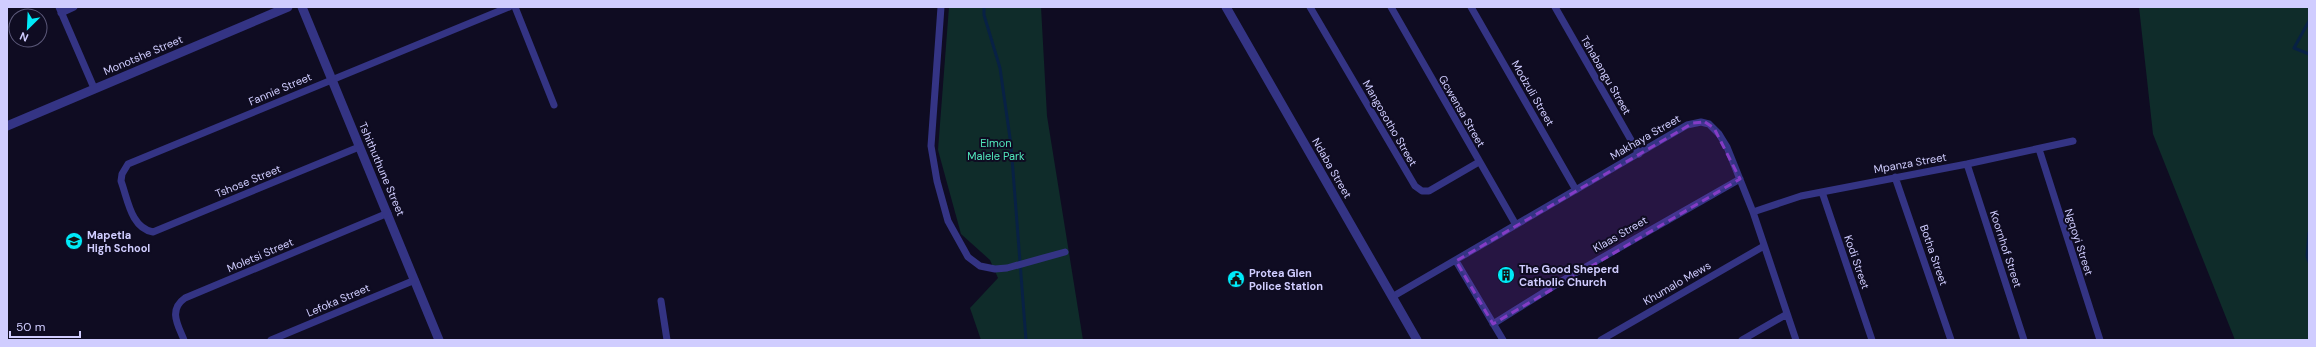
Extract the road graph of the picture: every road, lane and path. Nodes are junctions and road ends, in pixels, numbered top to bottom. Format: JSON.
{"nodes":[{"id":1,"x":74,"y":7,"type":"edge"},
{"id":2,"x":288,"y":7,"type":"edge"},
{"id":3,"x":302,"y":7,"type":"edge"},
{"id":4,"x":509,"y":7,"type":"edge"},
{"id":5,"x":515,"y":7,"type":"edge"},
{"id":6,"x":941,"y":7,"type":"edge"},
{"id":7,"x":1226,"y":7,"type":"edge"},
{"id":8,"x":1310,"y":7,"type":"edge"},
{"id":9,"x":1391,"y":7,"type":"edge"},
{"id":10,"x":1471,"y":7,"type":"edge"},
{"id":11,"x":1554,"y":7,"type":"edge"},
{"id":12,"x":60,"y":10,"type":"edge"},
{"id":13,"x":332,"y":79,"type":"junction"},
{"id":14,"x":94,"y":88,"type":"junction"},
{"id":15,"x":554,"y":105,"type":"dead end"},
{"id":16,"x":7,"y":126,"type":"edge"},
{"id":17,"x":2073,"y":141,"type":"dead end"},
{"id":18,"x":359,"y":147,"type":"junction"},
{"id":19,"x":2039,"y":149,"type":"junction"},
{"id":20,"x":1639,"y":154,"type":"junction"},
{"id":21,"x":1479,"y":162,"type":"junction"},
{"id":22,"x":1967,"y":164,"type":"junction"},
{"id":23,"x":1895,"y":177,"type":"junction"},
{"id":24,"x":1740,"y":179,"type":"junction"},
{"id":25,"x":1576,"y":190,"type":"junction"},
{"id":26,"x":1822,"y":192,"type":"junction"},
{"id":27,"x":1753,"y":212,"type":"junction"},
{"id":28,"x":388,"y":213,"type":"junction"},
{"id":29,"x":1516,"y":225,"type":"junction"},
{"id":30,"x":144,"y":230,"type":"joint"},
{"id":31,"x":1764,"y":246,"type":"junction"},
{"id":32,"x":1065,"y":252,"type":"dead end"},
{"id":33,"x":1456,"y":261,"type":"junction"},
{"id":34,"x":415,"y":280,"type":"junction"},
{"id":35,"x":1392,"y":297,"type":"junction"},
{"id":36,"x":661,"y":301,"type":"dead end"},
{"id":37,"x":1788,"y":314,"type":"junction"},
{"id":38,"x":1493,"y":324,"type":"junction"},
{"id":39,"x":184,"y":340,"type":"edge"},
{"id":40,"x":271,"y":340,"type":"edge"},
{"id":41,"x":439,"y":340,"type":"edge"},
{"id":42,"x":667,"y":340,"type":"edge"},
{"id":43,"x":1417,"y":340,"type":"edge"},
{"id":44,"x":1503,"y":340,"type":"edge"},
{"id":45,"x":1601,"y":340,"type":"edge"},
{"id":46,"x":1742,"y":340,"type":"edge"},
{"id":47,"x":1796,"y":340,"type":"edge"},
{"id":48,"x":1872,"y":340,"type":"edge"},
{"id":49,"x":1951,"y":340,"type":"edge"},
{"id":50,"x":2024,"y":340,"type":"edge"},
{"id":51,"x":2100,"y":340,"type":"edge"}],
"edges":[{"from":1,"to":12,"type":"street"},
{"from":2,"to":14,"type":"street","name":"Monotshe Street"},
{"from":3,"to":13,"type":"street","name":"Tshithuthune Street"},
{"from":4,"to":13,"type":"street","name":"Fannie Street"},
{"from":5,"to":15,"type":"street"},
{"from":6,"to":32,"type":"street"},
{"from":7,"to":35,"type":"street","name":"Ndaba Street"},
{"from":8,"to":21,"type":"street","name":"Mangosotho Street"},
{"from":9,"to":21,"type":"street","name":"Gcwensa Street"},
{"from":10,"to":25,"type":"street","name":"Modzuli Street"},
{"from":11,"to":20,"type":"street","name":"Tshabangu Street"},
{"from":12,"to":14,"type":"street"},
{"from":13,"to":18,"type":"street","name":"Tshithuthune Street"},
{"from":13,"to":30,"type":"street","name":"Fannie Street"},
{"from":14,"to":16,"type":"street","name":"Monotshe Street"},
{"from":17,"to":19,"type":"street","name":"Mpanza Street"},
{"from":18,"to":28,"type":"street","name":"Tshithuthune Street"},
{"from":18,"to":30,"type":"street","name":"Tshose Street"},
{"from":19,"to":22,"type":"street","name":"Mpanza Street"},
{"from":19,"to":51,"type":"street","name":"Ngqoyi Street"},
{"from":20,"to":24,"type":"street","name":"Makhaya Street"},
{"from":20,"to":25,"type":"street","name":"Makhaya Street"},
{"from":21,"to":29,"type":"street","name":"Gcwensa Street"},
{"from":22,"to":23,"type":"street","name":"Mpanza Street"},
{"from":22,"to":50,"type":"street","name":"Koornhof Street"},
{"from":23,"to":26,"type":"street","name":"Mpanza Street"},
{"from":23,"to":49,"type":"street","name":"Botha Street"},
{"from":24,"to":27,"type":"street","name":"Makhaya Street"},
{"from":24,"to":38,"type":"street","name":"Klaas Street"},
{"from":25,"to":29,"type":"street","name":"Makhaya Street"},
{"from":26,"to":27,"type":"street","name":"Mpanza Street"},
{"from":26,"to":48,"type":"street","name":"Kodi Street"},
{"from":27,"to":31,"type":"street","name":"Makhaya Street"},
{"from":28,"to":34,"type":"street","name":"Tshithuthune Street"},
{"from":28,"to":39,"type":"street","name":"Moletsi Street"},
{"from":29,"to":33,"type":"street","name":"Makhaya Street"},
{"from":31,"to":37,"type":"street","name":"Makhaya Street"},
{"from":31,"to":45,"type":"street","name":"Khumalo Mews"},
{"from":33,"to":35,"type":"street","name":"Makhaya Street"},
{"from":33,"to":38,"type":"street"},
{"from":34,"to":40,"type":"street","name":"Lefoka Street"},
{"from":34,"to":41,"type":"street","name":"Tshithuthune Street"},
{"from":35,"to":43,"type":"street","name":"Ndaba Street"},
{"from":36,"to":42,"type":"street"},
{"from":37,"to":46,"type":"street"},
{"from":37,"to":47,"type":"street","name":"Makhaya Street"},
{"from":38,"to":44,"type":"street"}]}
